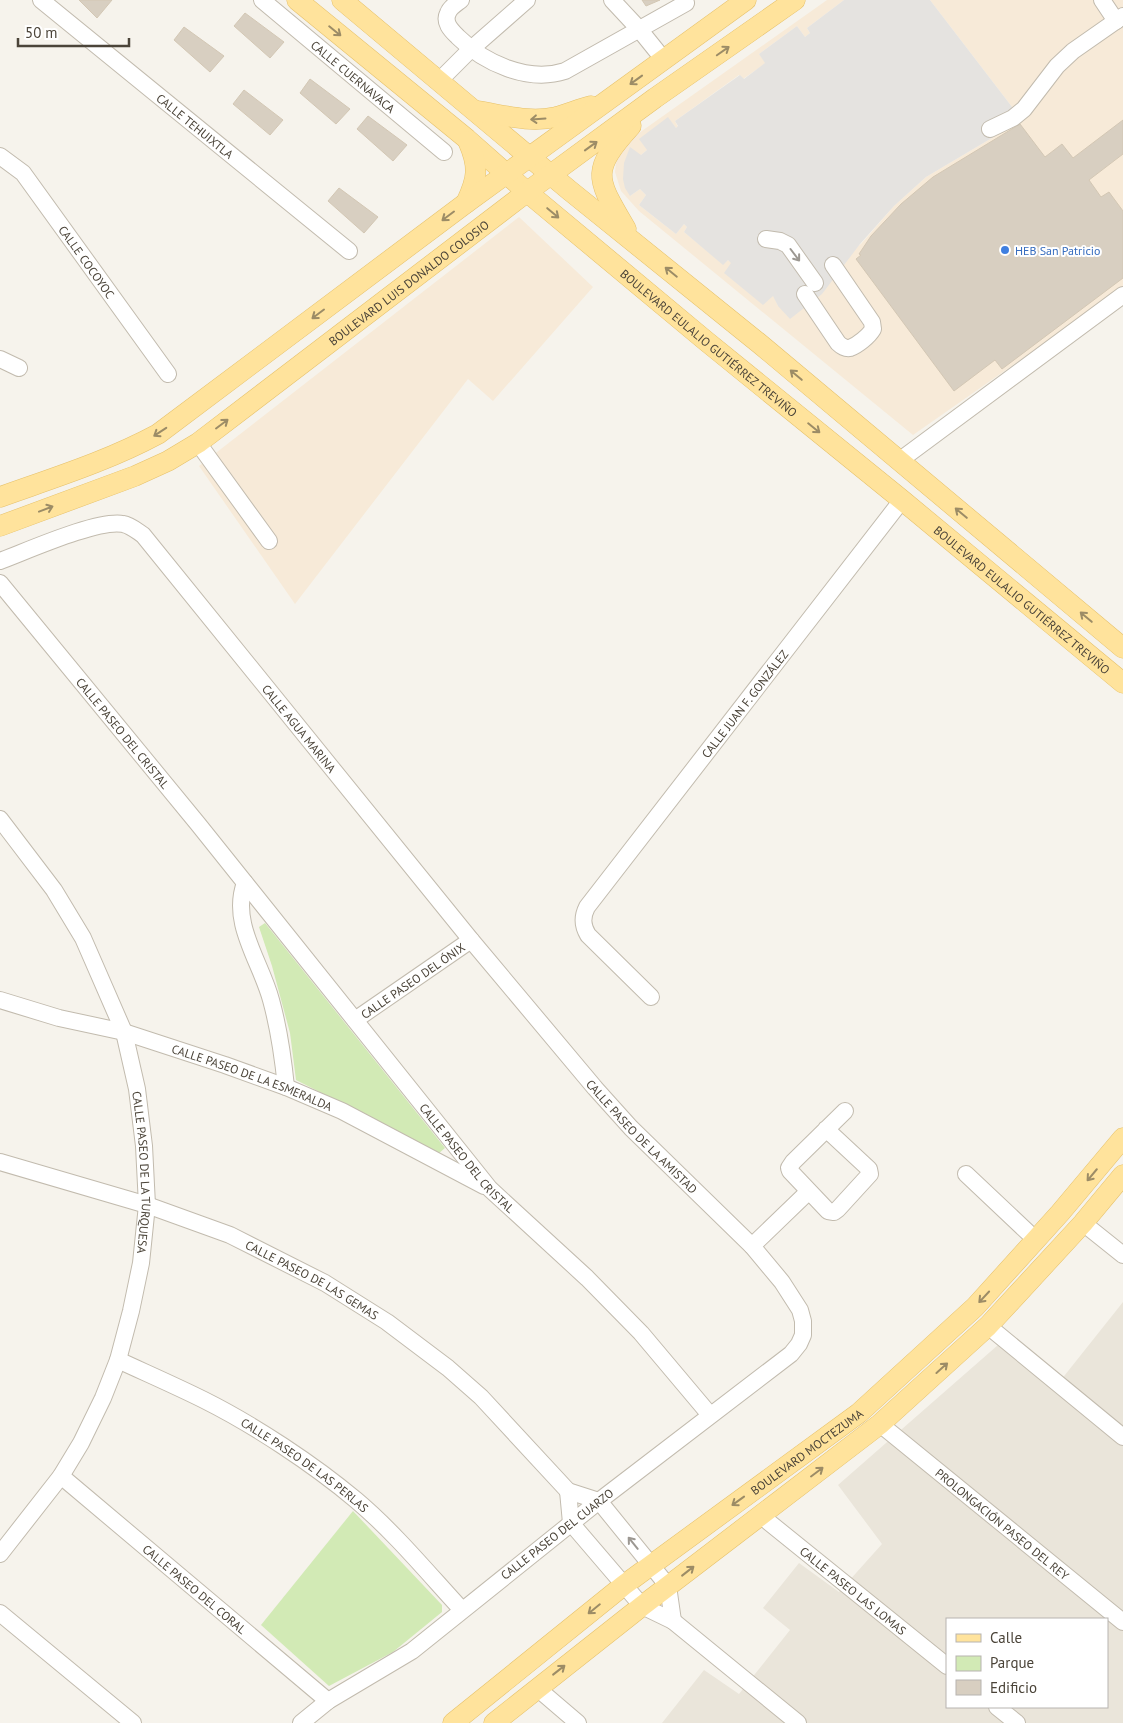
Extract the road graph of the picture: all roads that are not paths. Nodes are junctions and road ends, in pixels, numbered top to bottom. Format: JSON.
{"nodes":[{"id":1,"x":41,"y":0,"type":"edge"},
{"id":2,"x":262,"y":0,"type":"edge"},
{"id":3,"x":297,"y":0,"type":"edge"},
{"id":4,"x":342,"y":0,"type":"edge"},
{"id":5,"x":462,"y":0,"type":"edge"},
{"id":6,"x":527,"y":0,"type":"edge"},
{"id":7,"x":612,"y":0,"type":"edge"},
{"id":8,"x":746,"y":0,"type":"edge"},
{"id":9,"x":795,"y":0,"type":"edge"},
{"id":10,"x":1102,"y":0,"type":"edge"},
{"id":11,"x":686,"y":3,"type":"dead end"},
{"id":12,"x":1120,"y":18,"type":"edge"},
{"id":13,"x":639,"y":29,"type":"junction"},
{"id":14,"x":470,"y":50,"type":"junction"},
{"id":15,"x":664,"y":60,"type":"junction"},
{"id":16,"x":439,"y":81,"type":"junction"},
{"id":17,"x":656,"y":98,"type":"junction"},
{"id":18,"x":602,"y":104,"type":"junction"},
{"id":19,"x":475,"y":110,"type":"junction"},
{"id":20,"x":990,"y":129,"type":"dead end"},
{"id":21,"x":468,"y":139,"type":"junction"},
{"id":22,"x":444,"y":152,"type":"dead end"},
{"id":23,"x":0,"y":156,"type":"edge"},
{"id":24,"x":529,"y":156,"type":"junction"},
{"id":25,"x":507,"y":174,"type":"junction"},
{"id":26,"x":551,"y":174,"type":"junction"},
{"id":27,"x":527,"y":192,"type":"junction"},
{"id":28,"x":466,"y":202,"type":"junction"},
{"id":29,"x":631,"y":240,"type":"junction"},
{"id":30,"x":766,"y":240,"type":"dead end"},
{"id":31,"x":349,"y":252,"type":"dead end"},
{"id":32,"x":833,"y":265,"type":"dead end"},
{"id":33,"x":1123,"y":295,"type":"edge"},
{"id":34,"x":765,"y":348,"type":"junction"},
{"id":35,"x":0,"y":359,"type":"edge"},
{"id":36,"x":19,"y":368,"type":"dead end"},
{"id":37,"x":168,"y":374,"type":"dead end"},
{"id":38,"x":763,"y":387,"type":"junction"},
{"id":39,"x":198,"y":442,"type":"junction"},
{"id":40,"x":899,"y":461,"type":"junction"},
{"id":41,"x":0,"y":497,"type":"edge"},
{"id":42,"x":902,"y":500,"type":"junction"},
{"id":43,"x":0,"y":526,"type":"edge"},
{"id":44,"x":270,"y":541,"type":"dead end"},
{"id":45,"x":0,"y":560,"type":"edge"},
{"id":46,"x":0,"y":583,"type":"edge"},
{"id":47,"x":1123,"y":648,"type":"edge"},
{"id":48,"x":1123,"y":683,"type":"edge"},
{"id":49,"x":0,"y":819,"type":"edge"},
{"id":50,"x":245,"y":883,"type":"junction"},
{"id":51,"x":471,"y":940,"type":"junction"},
{"id":52,"x":651,"y":997,"type":"dead end"},
{"id":53,"x":0,"y":1000,"type":"edge"},
{"id":54,"x":355,"y":1020,"type":"junction"},
{"id":55,"x":124,"y":1032,"type":"junction"},
{"id":56,"x":286,"y":1087,"type":"junction"},
{"id":57,"x":845,"y":1111,"type":"dead end"},
{"id":58,"x":826,"y":1129,"type":"junction"},
{"id":59,"x":1123,"y":1138,"type":"edge"},
{"id":60,"x":0,"y":1167,"type":"edge"},
{"id":61,"x":966,"y":1174,"type":"dead end"},
{"id":62,"x":1123,"y":1175,"type":"edge"},
{"id":63,"x":490,"y":1189,"type":"junction"},
{"id":64,"x":808,"y":1192,"type":"junction"},
{"id":65,"x":147,"y":1205,"type":"junction"},
{"id":66,"x":1083,"y":1223,"type":"junction"},
{"id":67,"x":1036,"y":1240,"type":"junction"},
{"id":68,"x":752,"y":1246,"type":"junction"},
{"id":69,"x":1123,"y":1255,"type":"edge"},
{"id":70,"x":988,"y":1326,"type":"junction"},
{"id":71,"x":803,"y":1335,"type":"joint"},
{"id":72,"x":118,"y":1360,"type":"junction"},
{"id":73,"x":710,"y":1415,"type":"junction"},
{"id":74,"x":880,"y":1424,"type":"junction"},
{"id":75,"x":1123,"y":1438,"type":"edge"},
{"id":76,"x":61,"y":1476,"type":"junction"},
{"id":77,"x":568,"y":1491,"type":"junction"},
{"id":78,"x":598,"y":1501,"type":"junction"},
{"id":79,"x":760,"y":1514,"type":"junction"},
{"id":80,"x":571,"y":1523,"type":"junction"},
{"id":81,"x":0,"y":1554,"type":"edge"},
{"id":82,"x":651,"y":1565,"type":"junction"},
{"id":83,"x":624,"y":1585,"type":"junction"},
{"id":84,"x":668,"y":1586,"type":"junction"},
{"id":85,"x":642,"y":1606,"type":"junction"},
{"id":86,"x":462,"y":1610,"type":"junction"},
{"id":87,"x":0,"y":1613,"type":"edge"},
{"id":88,"x":673,"y":1621,"type":"junction"},
{"id":89,"x":1123,"y":1622,"type":"edge"},
{"id":90,"x":946,"y":1665,"type":"edge"},
{"id":91,"x":537,"y":1688,"type":"junction"},
{"id":92,"x":328,"y":1701,"type":"junction"},
{"id":93,"x":998,"y":1708,"type":"edge"},
{"id":94,"x":133,"y":1723,"type":"edge"},
{"id":95,"x":301,"y":1723,"type":"edge"},
{"id":96,"x":453,"y":1723,"type":"edge"},
{"id":97,"x":494,"y":1723,"type":"edge"},
{"id":98,"x":578,"y":1723,"type":"edge"},
{"id":99,"x":798,"y":1723,"type":"edge"},
{"id":100,"x":1017,"y":1723,"type":"edge"}],
"edges":[{"from":1,"to":31,"type":"street","name":"CALLE TEHUIXTLA"},
{"from":2,"to":22,"type":"street","name":"CALLE CUERNAVACA"},
{"from":3,"to":21,"type":"main road","name":"BOULEVARD EULALIO GUTIÉRREZ TREVIÑO","one_way":true},
{"from":4,"to":16,"type":"main road"},
{"from":5,"to":14,"type":"street"},
{"from":6,"to":14,"type":"street"},
{"from":7,"to":13,"type":"street"},
{"from":8,"to":15,"type":"main road"},
{"from":17,"to":9,"type":"main road","name":"BOULEVARD LUIS DONALDO COLOSIO","one_way":true},
{"from":10,"to":12,"type":"street"},
{"from":11,"to":13,"type":"street"},
{"from":12,"to":20,"type":"street"},
{"from":13,"to":14,"type":"street"},
{"from":13,"to":15,"type":"street"},
{"from":14,"to":16,"type":"street"},
{"from":15,"to":18,"type":"main road","one_way":true},
{"from":16,"to":19,"type":"main road"},
{"from":26,"to":17,"type":"main road","name":"BOULEVARD LUIS DONALDO COLOSIO","one_way":true},
{"from":17,"to":29,"type":"main road"},
{"from":18,"to":19,"type":"main road","one_way":true},
{"from":18,"to":24,"type":"main road"},
{"from":19,"to":24,"type":"main road"},
{"from":21,"to":25,"type":"main road","name":"BOULEVARD EULALIO GUTIÉRREZ TREVIÑO"},
{"from":21,"to":28,"type":"main road"},
{"from":23,"to":37,"type":"street","name":"CALLE COCOYOC"},
{"from":24,"to":25,"type":"main road"},
{"from":24,"to":26,"type":"main road"},
{"from":25,"to":27,"type":"main road","name":"BOULEVARD EULALIO GUTIÉRREZ TREVIÑO"},
{"from":25,"to":28,"type":"main road"},
{"from":26,"to":27,"type":"main road","name":"BOULEVARD LUIS DONALDO COLOSIO"},
{"from":26,"to":29,"type":"main road"},
{"from":27,"to":38,"type":"main road","name":"BOULEVARD EULALIO GUTIÉRREZ TREVIÑO","one_way":true},
{"from":39,"to":27,"type":"main road","name":"BOULEVARD LUIS DONALDO COLOSIO","one_way":true},
{"from":28,"to":41,"type":"main road","one_way":true},
{"from":34,"to":29,"type":"main road","one_way":true},
{"from":30,"to":32,"type":"street","one_way":true},
{"from":33,"to":40,"type":"street"},
{"from":34,"to":38,"type":"main road"},
{"from":40,"to":34,"type":"main road","one_way":true},
{"from":35,"to":36,"type":"street"},
{"from":38,"to":42,"type":"main road","name":"BOULEVARD EULALIO GUTIÉRREZ TREVIÑO","one_way":true},
{"from":43,"to":39,"type":"main road","name":"BOULEVARD LUIS DONALDO COLOSIO","one_way":true},
{"from":39,"to":44,"type":"street"},
{"from":47,"to":40,"type":"main road","one_way":true},
{"from":42,"to":48,"type":"main road","name":"BOULEVARD EULALIO GUTIÉRREZ TREVIÑO"},
{"from":42,"to":52,"type":"street","name":"CALLE JUAN F. GONZÁLEZ"},
{"from":45,"to":51,"type":"street","name":"CALLE AGUA MARINA"},
{"from":46,"to":50,"type":"street","name":"CALLE PASEO DEL CRISTAL"},
{"from":49,"to":55,"type":"street","name":"CALLE PASEO DE LA TURQUESA"},
{"from":50,"to":54,"type":"street","name":"CALLE PASEO DEL CRISTAL"},
{"from":50,"to":56,"type":"street"},
{"from":51,"to":54,"type":"street","name":"CALLE PASEO DEL ÓNIX"},
{"from":51,"to":68,"type":"street","name":"CALLE PASEO DE LA AMISTAD"},
{"from":53,"to":55,"type":"street","name":"CALLE PASEO DE LA ESMERALDA"},
{"from":54,"to":63,"type":"street","name":"CALLE PASEO DEL CRISTAL"},
{"from":55,"to":56,"type":"street","name":"CALLE PASEO DE LA ESMERALDA"},
{"from":55,"to":65,"type":"street","name":"CALLE PASEO DE LA TURQUESA"},
{"from":56,"to":63,"type":"street","name":"CALLE PASEO DE LA ESMERALDA"},
{"from":57,"to":58,"type":"street"},
{"from":58,"to":64,"type":"street"},
{"from":58,"to":64,"type":"street"},
{"from":59,"to":67,"type":"main road","name":"BOULEVARD MOCTEZUMA","one_way":true},
{"from":60,"to":65,"type":"street","name":"CALLE PASEO DE LAS GEMAS"},
{"from":61,"to":67,"type":"street"},
{"from":62,"to":66,"type":"main road","name":"BOULEVARD MOCTEZUMA"},
{"from":63,"to":73,"type":"street","name":"CALLE PASEO DEL CRISTAL"},
{"from":64,"to":68,"type":"street"},
{"from":65,"to":72,"type":"street","name":"CALLE PASEO DE LA TURQUESA"},
{"from":65,"to":77,"type":"street","name":"CALLE PASEO DE LAS GEMAS"},
{"from":66,"to":69,"type":"street"},
{"from":66,"to":70,"type":"main road","name":"BOULEVARD MOCTEZUMA"},
{"from":67,"to":82,"type":"main road","name":"BOULEVARD MOCTEZUMA","one_way":true},
{"from":68,"to":71,"type":"street","name":"CALLE PASEO DE LA AMISTAD"},
{"from":74,"to":70,"type":"main road","name":"BOULEVARD MOCTEZUMA","one_way":true},
{"from":70,"to":75,"type":"street"},
{"from":71,"to":73,"type":"street","name":"CALLE PASEO DEL CUARZO"},
{"from":72,"to":76,"type":"street","name":"CALLE PASEO DE LA TURQUESA"},
{"from":72,"to":86,"type":"street","name":"CALLE PASEO DE LAS PERLAS"},
{"from":73,"to":78,"type":"street","name":"CALLE PASEO DEL CUARZO"},
{"from":79,"to":74,"type":"main road","name":"BOULEVARD MOCTEZUMA","one_way":true},
{"from":74,"to":89,"type":"street","name":"PROLONGACIÓN PASEO DEL REY"},
{"from":76,"to":81,"type":"street","name":"CALLE PASEO DE LA TURQUESA"},
{"from":76,"to":92,"type":"street","name":"CALLE PASEO DEL CORAL"},
{"from":77,"to":78,"type":"street","name":"CALLE PASEO DE LAS GEMAS"},
{"from":77,"to":80,"type":"street"},
{"from":78,"to":80,"type":"street","name":"CALLE PASEO DEL CUARZO"},
{"from":82,"to":78,"type":"street","one_way":true},
{"from":84,"to":79,"type":"main road","name":"BOULEVARD MOCTEZUMA","one_way":true},
{"from":79,"to":90,"type":"street","name":"CALLE PASEO LAS LOMAS"},
{"from":80,"to":83,"type":"street"},
{"from":80,"to":86,"type":"street","name":"CALLE PASEO DEL CUARZO"},
{"from":82,"to":83,"type":"main road","name":"BOULEVARD MOCTEZUMA"},
{"from":82,"to":84,"type":"street"},
{"from":83,"to":85,"type":"street"},
{"from":83,"to":96,"type":"main road","name":"BOULEVARD MOCTEZUMA","one_way":true},
{"from":84,"to":85,"type":"main road","name":"BOULEVARD MOCTEZUMA"},
{"from":84,"to":88,"type":"street"},
{"from":85,"to":88,"type":"street"},
{"from":91,"to":85,"type":"main road","name":"BOULEVARD MOCTEZUMA","one_way":true},
{"from":86,"to":92,"type":"street","name":"CALLE PASEO DEL CUARZO"},
{"from":87,"to":94,"type":"street"},
{"from":88,"to":99,"type":"street"},
{"from":91,"to":97,"type":"main road","name":"BOULEVARD MOCTEZUMA"},
{"from":91,"to":98,"type":"street"},
{"from":92,"to":95,"type":"street","name":"CALLE PASEO DEL CUARZO"},
{"from":93,"to":100,"type":"street"}]}
